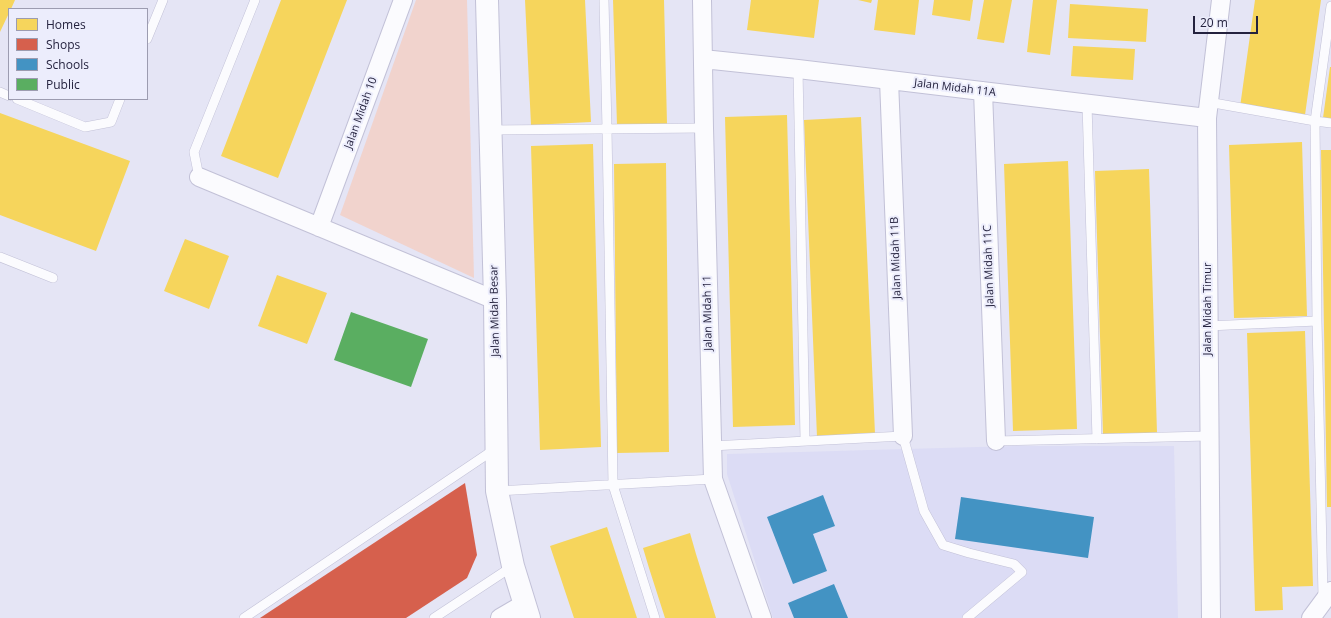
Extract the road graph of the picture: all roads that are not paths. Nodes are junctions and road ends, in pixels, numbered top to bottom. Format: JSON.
{"nodes":[{"id":1,"x":164,"y":0,"type":"edge"},
{"id":2,"x":255,"y":0,"type":"edge"},
{"id":3,"x":403,"y":0,"type":"edge"},
{"id":4,"x":487,"y":0,"type":"edge"},
{"id":5,"x":604,"y":0,"type":"edge"},
{"id":6,"x":702,"y":0,"type":"edge"},
{"id":7,"x":1221,"y":0,"type":"edge"},
{"id":8,"x":1331,"y":6,"type":"edge"},
{"id":9,"x":148,"y":37,"type":"edge"},
{"id":10,"x":703,"y":59,"type":"junction"},
{"id":11,"x":798,"y":69,"type":"junction"},
{"id":12,"x":889,"y":80,"type":"junction"},
{"id":13,"x":983,"y":91,"type":"junction"},
{"id":14,"x":19,"y":100,"type":"edge"},
{"id":15,"x":120,"y":100,"type":"edge"},
{"id":16,"x":1087,"y":104,"type":"junction"},
{"id":17,"x":1208,"y":110,"type":"junction"},
{"id":18,"x":1315,"y":122,"type":"junction"},
{"id":19,"x":1331,"y":123,"type":"edge"},
{"id":20,"x":704,"y":128,"type":"junction"},
{"id":21,"x":607,"y":129,"type":"junction"},
{"id":22,"x":490,"y":130,"type":"junction"},
{"id":23,"x":199,"y":177,"type":"joint"},
{"id":24,"x":319,"y":227,"type":"junction"},
{"id":25,"x":0,"y":257,"type":"edge"},
{"id":26,"x":53,"y":278,"type":"dead end"},
{"id":27,"x":495,"y":300,"type":"junction"},
{"id":28,"x":1317,"y":321,"type":"junction"},
{"id":29,"x":1208,"y":326,"type":"junction"},
{"id":30,"x":903,"y":436,"type":"junction"},
{"id":31,"x":1209,"y":436,"type":"junction"},
{"id":32,"x":1097,"y":439,"type":"junction"},
{"id":33,"x":805,"y":440,"type":"junction"},
{"id":34,"x":996,"y":441,"type":"joint"},
{"id":35,"x":711,"y":446,"type":"junction"},
{"id":36,"x":497,"y":447,"type":"junction"},
{"id":37,"x":713,"y":480,"type":"junction"},
{"id":38,"x":613,"y":485,"type":"junction"},
{"id":39,"x":497,"y":491,"type":"junction"},
{"id":40,"x":513,"y":566,"type":"junction"},
{"id":41,"x":1327,"y":596,"type":"edge"},
{"id":42,"x":526,"y":611,"type":"edge"},
{"id":43,"x":244,"y":618,"type":"edge"},
{"id":44,"x":434,"y":618,"type":"edge"},
{"id":45,"x":500,"y":618,"type":"edge"},
{"id":46,"x":655,"y":618,"type":"edge"},
{"id":47,"x":762,"y":618,"type":"edge"},
{"id":48,"x":967,"y":618,"type":"edge"},
{"id":49,"x":1211,"y":618,"type":"edge"},
{"id":50,"x":1311,"y":618,"type":"edge"}],
"edges":[{"from":1,"to":9,"type":"lane"},
{"from":2,"to":23,"type":"lane"},
{"from":3,"to":24,"type":"street","name":"Jalan Midah 10"},
{"from":4,"to":22,"type":"street","name":"Jalan Midah Besar"},
{"from":5,"to":21,"type":"lane"},
{"from":6,"to":10,"type":"street","name":"Jalan MIdah 11"},
{"from":7,"to":17,"type":"street","name":"Jalan Midah Timur"},
{"from":8,"to":18,"type":"lane"},
{"from":10,"to":11,"type":"street","name":"Jalan Midah 11A"},
{"from":10,"to":20,"type":"street","name":"Jalan MIdah 11"},
{"from":11,"to":12,"type":"street","name":"Jalan Midah 11A"},
{"from":11,"to":33,"type":"lane"},
{"from":12,"to":13,"type":"street","name":"Jalan Midah 11A"},
{"from":12,"to":30,"type":"street","name":"Jalan Midah 11B"},
{"from":13,"to":16,"type":"street","name":"Jalan Midah 11A"},
{"from":13,"to":34,"type":"street","name":"Jalan Midah 11C"},
{"from":14,"to":15,"type":"lane"},
{"from":16,"to":17,"type":"street","name":"Jalan Midah 11A"},
{"from":16,"to":32,"type":"lane"},
{"from":17,"to":18,"type":"lane"},
{"from":17,"to":29,"type":"street","name":"Jalan Midah Timur"},
{"from":18,"to":19,"type":"lane"},
{"from":18,"to":28,"type":"lane"},
{"from":20,"to":21,"type":"lane"},
{"from":20,"to":35,"type":"street","name":"Jalan MIdah 11"},
{"from":21,"to":22,"type":"lane"},
{"from":21,"to":38,"type":"lane"},
{"from":22,"to":27,"type":"street","name":"Jalan Midah Besar"},
{"from":23,"to":24,"type":"street"},
{"from":24,"to":27,"type":"street"},
{"from":25,"to":26,"type":"lane"},
{"from":27,"to":36,"type":"street","name":"Jalan Midah Besar"},
{"from":28,"to":29,"type":"lane"},
{"from":28,"to":41,"type":"lane"},
{"from":29,"to":31,"type":"street","name":"Jalan Midah Timur"},
{"from":30,"to":33,"type":"lane"},
{"from":30,"to":48,"type":"lane"},
{"from":31,"to":32,"type":"lane"},
{"from":31,"to":49,"type":"street","name":"Jalan Midah Timur"},
{"from":32,"to":34,"type":"lane"},
{"from":33,"to":35,"type":"lane"},
{"from":35,"to":37,"type":"street","name":"Jalan MIdah 11"},
{"from":36,"to":39,"type":"street","name":"Jalan Midah Besar"},
{"from":36,"to":43,"type":"lane"},
{"from":37,"to":38,"type":"lane"},
{"from":37,"to":47,"type":"street","name":"Jalan MIdah 11"},
{"from":38,"to":39,"type":"lane"},
{"from":38,"to":46,"type":"lane"},
{"from":39,"to":40,"type":"street","name":"Jalan Midah Besar"},
{"from":40,"to":42,"type":"street","name":"Jalan Midah Besar"},
{"from":40,"to":44,"type":"lane"},
{"from":41,"to":50,"type":"street"},
{"from":42,"to":45,"type":"street"}]}
